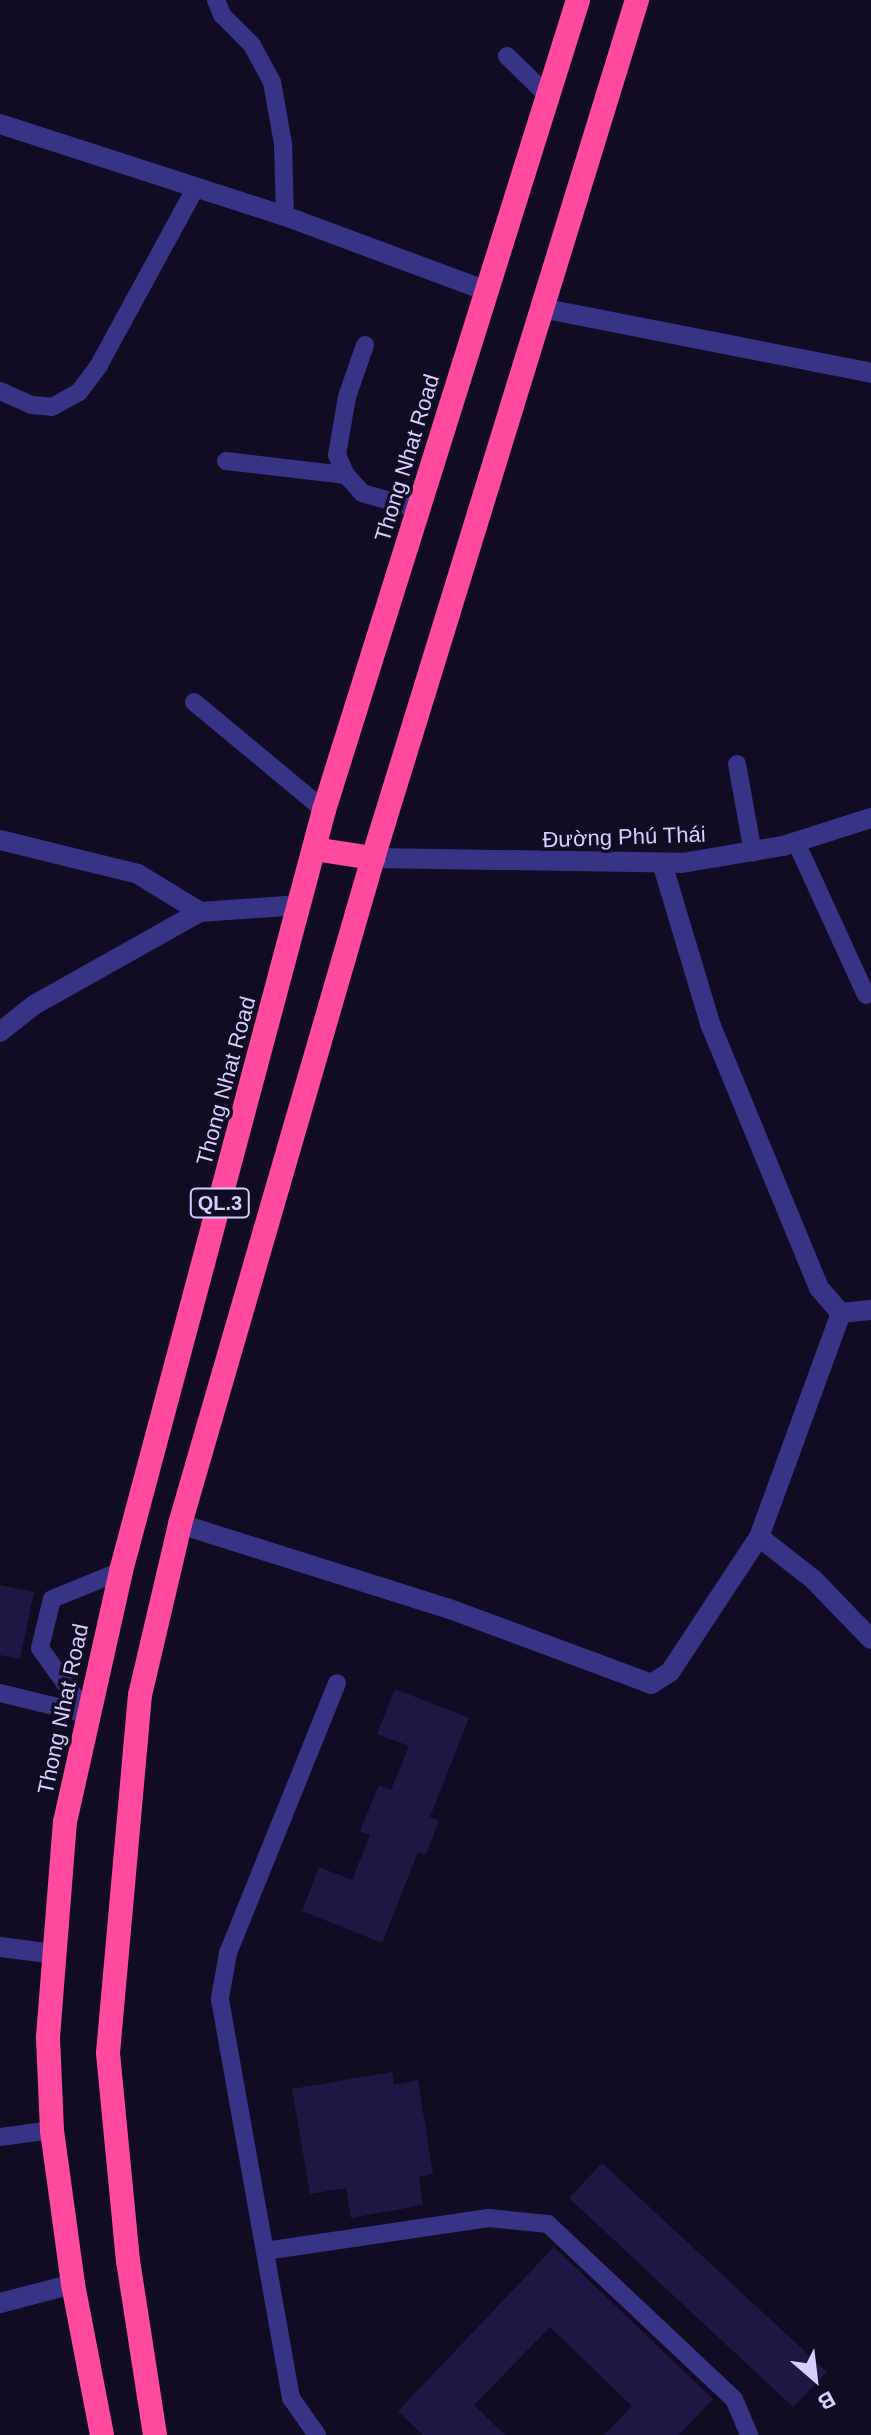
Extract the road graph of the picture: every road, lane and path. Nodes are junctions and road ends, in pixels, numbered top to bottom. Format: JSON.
{"nodes":[{"id":1,"x":216,"y":0,"type":"edge"},
{"id":2,"x":578,"y":0,"type":"edge"},
{"id":3,"x":637,"y":0,"type":"edge"},
{"id":4,"x":507,"y":56,"type":"dead end"},
{"id":5,"x":546,"y":94,"type":"junction"},
{"id":6,"x":0,"y":124,"type":"edge"},
{"id":7,"x":195,"y":189,"type":"junction"},
{"id":8,"x":285,"y":216,"type":"junction"},
{"id":9,"x":487,"y":291,"type":"junction"},
{"id":10,"x":541,"y":308,"type":"junction"},
{"id":11,"x":365,"y":345,"type":"dead end"},
{"id":12,"x":871,"y":373,"type":"edge"},
{"id":13,"x":0,"y":391,"type":"edge"},
{"id":14,"x":226,"y":461,"type":"dead end"},
{"id":15,"x":346,"y":475,"type":"junction"},
{"id":16,"x":418,"y":509,"type":"junction"},
{"id":17,"x":194,"y":702,"type":"dead end"},
{"id":18,"x":737,"y":764,"type":"dead end"},
{"id":19,"x":324,"y":810,"type":"junction"},
{"id":20,"x":871,"y":818,"type":"edge"},
{"id":21,"x":0,"y":840,"type":"edge"},
{"id":22,"x":796,"y":842,"type":"junction"},
{"id":23,"x":314,"y":849,"type":"junction"},
{"id":24,"x":753,"y":853,"type":"junction"},
{"id":25,"x":373,"y":858,"type":"junction"},
{"id":26,"x":662,"y":863,"type":"junction"},
{"id":27,"x":300,"y":905,"type":"junction"},
{"id":28,"x":200,"y":912,"type":"junction"},
{"id":29,"x":866,"y":995,"type":"dead end"},
{"id":30,"x":0,"y":1032,"type":"edge"},
{"id":31,"x":871,"y":1310,"type":"edge"},
{"id":32,"x":841,"y":1313,"type":"junction"},
{"id":33,"x":180,"y":1524,"type":"junction"},
{"id":34,"x":759,"y":1537,"type":"junction"},
{"id":35,"x":121,"y":1571,"type":"junction"},
{"id":36,"x":871,"y":1639,"type":"edge"},
{"id":37,"x":337,"y":1683,"type":"dead end"},
{"id":38,"x":0,"y":1693,"type":"edge"},
{"id":39,"x":87,"y":1714,"type":"junction"},
{"id":40,"x":0,"y":1947,"type":"edge"},
{"id":41,"x":54,"y":1954,"type":"junction"},
{"id":42,"x":52,"y":2130,"type":"junction"},
{"id":43,"x":0,"y":2137,"type":"edge"},
{"id":44,"x":265,"y":2251,"type":"junction"},
{"id":45,"x":73,"y":2284,"type":"junction"},
{"id":46,"x":0,"y":2303,"type":"edge"},
{"id":47,"x":102,"y":2435,"type":"edge"},
{"id":48,"x":155,"y":2435,"type":"edge"},
{"id":49,"x":317,"y":2435,"type":"edge"},
{"id":50,"x":749,"y":2435,"type":"edge"}],
"edges":[{"from":1,"to":8,"type":"lane"},
{"from":2,"to":5,"type":"highway","name":"Thong Nhat Road","number":"QL.3"},
{"from":3,"to":10,"type":"highway","number":"QL.3"},
{"from":4,"to":5,"type":"lane"},
{"from":5,"to":9,"type":"highway","name":"Thong Nhat Road","number":"QL.3"},
{"from":6,"to":7,"type":"street"},
{"from":7,"to":8,"type":"street"},
{"from":7,"to":13,"type":"lane"},
{"from":8,"to":9,"type":"street"},
{"from":9,"to":16,"type":"highway","name":"Thong Nhat Road","number":"QL.3"},
{"from":10,"to":12,"type":"street"},
{"from":10,"to":25,"type":"highway","number":"QL.3"},
{"from":11,"to":15,"type":"lane"},
{"from":14,"to":15,"type":"lane"},
{"from":15,"to":16,"type":"lane"},
{"from":16,"to":19,"type":"highway","name":"Thong Nhat Road","number":"QL.3"},
{"from":17,"to":19,"type":"lane"},
{"from":18,"to":24,"type":"lane"},
{"from":19,"to":23,"type":"highway","name":"Thong Nhat Road","number":"QL.3"},
{"from":20,"to":22,"type":"street","name":"Đường Phú Thái"},
{"from":21,"to":28,"type":"street"},
{"from":22,"to":24,"type":"street","name":"Đường Phú Thái"},
{"from":22,"to":29,"type":"lane"},
{"from":23,"to":25,"type":"highway"},
{"from":23,"to":27,"type":"highway","name":"Thong Nhat Road","number":"QL.3"},
{"from":24,"to":26,"type":"street","name":"Đường Phú Thái"},
{"from":25,"to":26,"type":"street","name":"Đường Phú Thái"},
{"from":25,"to":33,"type":"highway","number":"QL.3"},
{"from":26,"to":32,"type":"street"},
{"from":27,"to":28,"type":"street"},
{"from":27,"to":35,"type":"highway","name":"Thong Nhat Road","number":"QL.3"},
{"from":28,"to":30,"type":"street"},
{"from":31,"to":32,"type":"street"},
{"from":32,"to":34,"type":"street"},
{"from":33,"to":34,"type":"street"},
{"from":33,"to":48,"type":"highway","number":"QL.3"},
{"from":34,"to":36,"type":"street"},
{"from":35,"to":39,"type":"highway","name":"Thong Nhat Road","number":"QL.3"},
{"from":35,"to":39,"type":"lane"},
{"from":37,"to":44,"type":"lane"},
{"from":38,"to":39,"type":"lane"},
{"from":39,"to":41,"type":"highway","name":"Thong Nhat Road","number":"QL.3"},
{"from":40,"to":41,"type":"street"},
{"from":41,"to":42,"type":"highway","name":"Thong Nhat Road","number":"QL.3"},
{"from":42,"to":43,"type":"lane"},
{"from":42,"to":45,"type":"highway","name":"Thong Nhat Road","number":"QL.3"},
{"from":44,"to":49,"type":"lane"},
{"from":44,"to":50,"type":"lane"},
{"from":45,"to":46,"type":"street"},
{"from":45,"to":47,"type":"highway","name":"Thong Nhat Road","number":"QL.3"}]}
